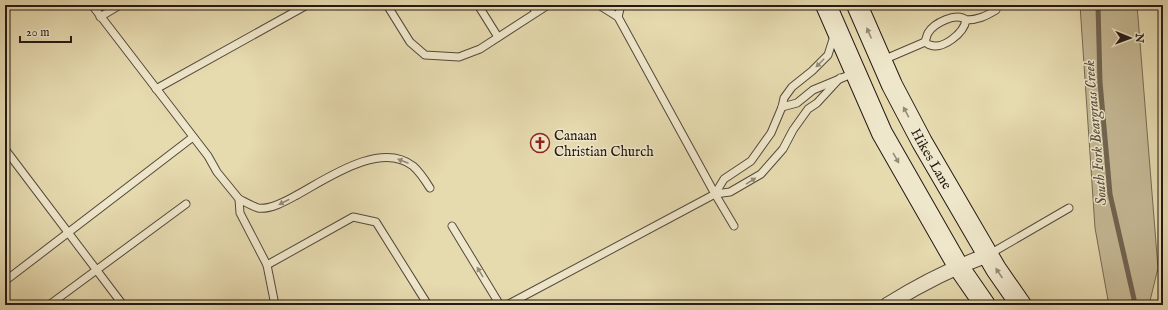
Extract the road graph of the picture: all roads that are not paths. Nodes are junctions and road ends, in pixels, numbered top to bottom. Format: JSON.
{"nodes":[{"id":1,"x":92,"y":5,"type":"edge"},
{"id":2,"x":120,"y":5,"type":"edge"},
{"id":3,"x":307,"y":5,"type":"edge"},
{"id":4,"x":387,"y":5,"type":"edge"},
{"id":5,"x":478,"y":5,"type":"edge"},
{"id":6,"x":532,"y":5,"type":"edge"},
{"id":7,"x":548,"y":5,"type":"edge"},
{"id":8,"x":599,"y":5,"type":"edge"},
{"id":9,"x":621,"y":5,"type":"edge"},
{"id":10,"x":826,"y":5,"type":"edge"},
{"id":11,"x":857,"y":5,"type":"edge"},
{"id":12,"x":996,"y":10,"type":"dead end"},
{"id":13,"x":536,"y":12,"type":"junction"},
{"id":14,"x":100,"y":17,"type":"junction"},
{"id":15,"x":618,"y":17,"type":"junction"},
{"id":16,"x":966,"y":20,"type":"junction"},
{"id":17,"x":836,"y":29,"type":"junction"},
{"id":18,"x":498,"y":37,"type":"junction"},
{"id":19,"x":925,"y":42,"type":"junction"},
{"id":20,"x":881,"y":61,"type":"junction"},
{"id":21,"x":848,"y":75,"type":"junction"},
{"id":22,"x":156,"y":89,"type":"junction"},
{"id":23,"x":782,"y":106,"type":"junction"},
{"id":24,"x":193,"y":137,"type":"junction"},
{"id":25,"x":5,"y":149,"type":"edge"},
{"id":26,"x":430,"y":188,"type":"dead end"},
{"id":27,"x":715,"y":194,"type":"junction"},
{"id":28,"x":239,"y":199,"type":"junction"},
{"id":29,"x":186,"y":204,"type":"dead end"},
{"id":30,"x":1069,"y":208,"type":"dead end"},
{"id":31,"x":452,"y":226,"type":"dead end"},
{"id":32,"x":734,"y":226,"type":"dead end"},
{"id":33,"x":68,"y":233,"type":"junction"},
{"id":34,"x":988,"y":255,"type":"junction"},
{"id":35,"x":267,"y":265,"type":"junction"},
{"id":36,"x":958,"y":266,"type":"junction"},
{"id":37,"x":96,"y":269,"type":"junction"},
{"id":38,"x":5,"y":280,"type":"edge"},
{"id":39,"x":520,"y":298,"type":"junction"},
{"id":40,"x":49,"y":305,"type":"edge"},
{"id":41,"x":123,"y":305,"type":"edge"},
{"id":42,"x":275,"y":305,"type":"edge"},
{"id":43,"x":428,"y":305,"type":"edge"},
{"id":44,"x":500,"y":305,"type":"edge"},
{"id":45,"x":507,"y":305,"type":"edge"},
{"id":46,"x":524,"y":305,"type":"edge"},
{"id":47,"x":887,"y":305,"type":"edge"},
{"id":48,"x":985,"y":305,"type":"edge"},
{"id":49,"x":1021,"y":305,"type":"edge"}],
"edges":[{"from":1,"to":14,"type":"lane"},
{"from":2,"to":14,"type":"lane"},
{"from":3,"to":22,"type":"lane"},
{"from":4,"to":18,"type":"lane"},
{"from":5,"to":18,"type":"lane"},
{"from":6,"to":13,"type":"lane"},
{"from":7,"to":13,"type":"lane"},
{"from":8,"to":15,"type":"lane"},
{"from":9,"to":15,"type":"lane"},
{"from":10,"to":17,"type":"main road"},
{"from":20,"to":11,"type":"main road","name":"Hikes Lane","one_way":true},
{"from":12,"to":16,"type":"lane"},
{"from":13,"to":18,"type":"lane"},
{"from":14,"to":22,"type":"lane"},
{"from":15,"to":27,"type":"lane"},
{"from":16,"to":19,"type":"lane"},
{"from":16,"to":19,"type":"lane"},
{"from":17,"to":21,"type":"main road"},
{"from":17,"to":23,"type":"lane","one_way":true},
{"from":19,"to":20,"type":"lane"},
{"from":34,"to":20,"type":"main road","name":"Hikes Lane","one_way":true},
{"from":21,"to":23,"type":"lane"},
{"from":27,"to":21,"type":"lane","one_way":true},
{"from":21,"to":36,"type":"main road","one_way":true},
{"from":22,"to":24,"type":"lane"},
{"from":23,"to":27,"type":"lane"},
{"from":24,"to":28,"type":"lane"},
{"from":24,"to":33,"type":"lane"},
{"from":25,"to":33,"type":"lane"},
{"from":26,"to":28,"type":"lane","one_way":true},
{"from":27,"to":32,"type":"lane"},
{"from":27,"to":39,"type":"lane"},
{"from":28,"to":35,"type":"lane"},
{"from":29,"to":37,"type":"lane"},
{"from":30,"to":34,"type":"lane"},
{"from":44,"to":31,"type":"lane","one_way":true},
{"from":33,"to":37,"type":"lane"},
{"from":33,"to":38,"type":"lane"},
{"from":34,"to":36,"type":"street"},
{"from":49,"to":34,"type":"main road","name":"Hikes Lane","one_way":true},
{"from":35,"to":42,"type":"lane"},
{"from":35,"to":43,"type":"lane"},
{"from":36,"to":47,"type":"street"},
{"from":36,"to":48,"type":"main road"},
{"from":37,"to":40,"type":"lane"},
{"from":37,"to":41,"type":"lane"},
{"from":39,"to":45,"type":"lane"},
{"from":39,"to":46,"type":"lane"}]}
